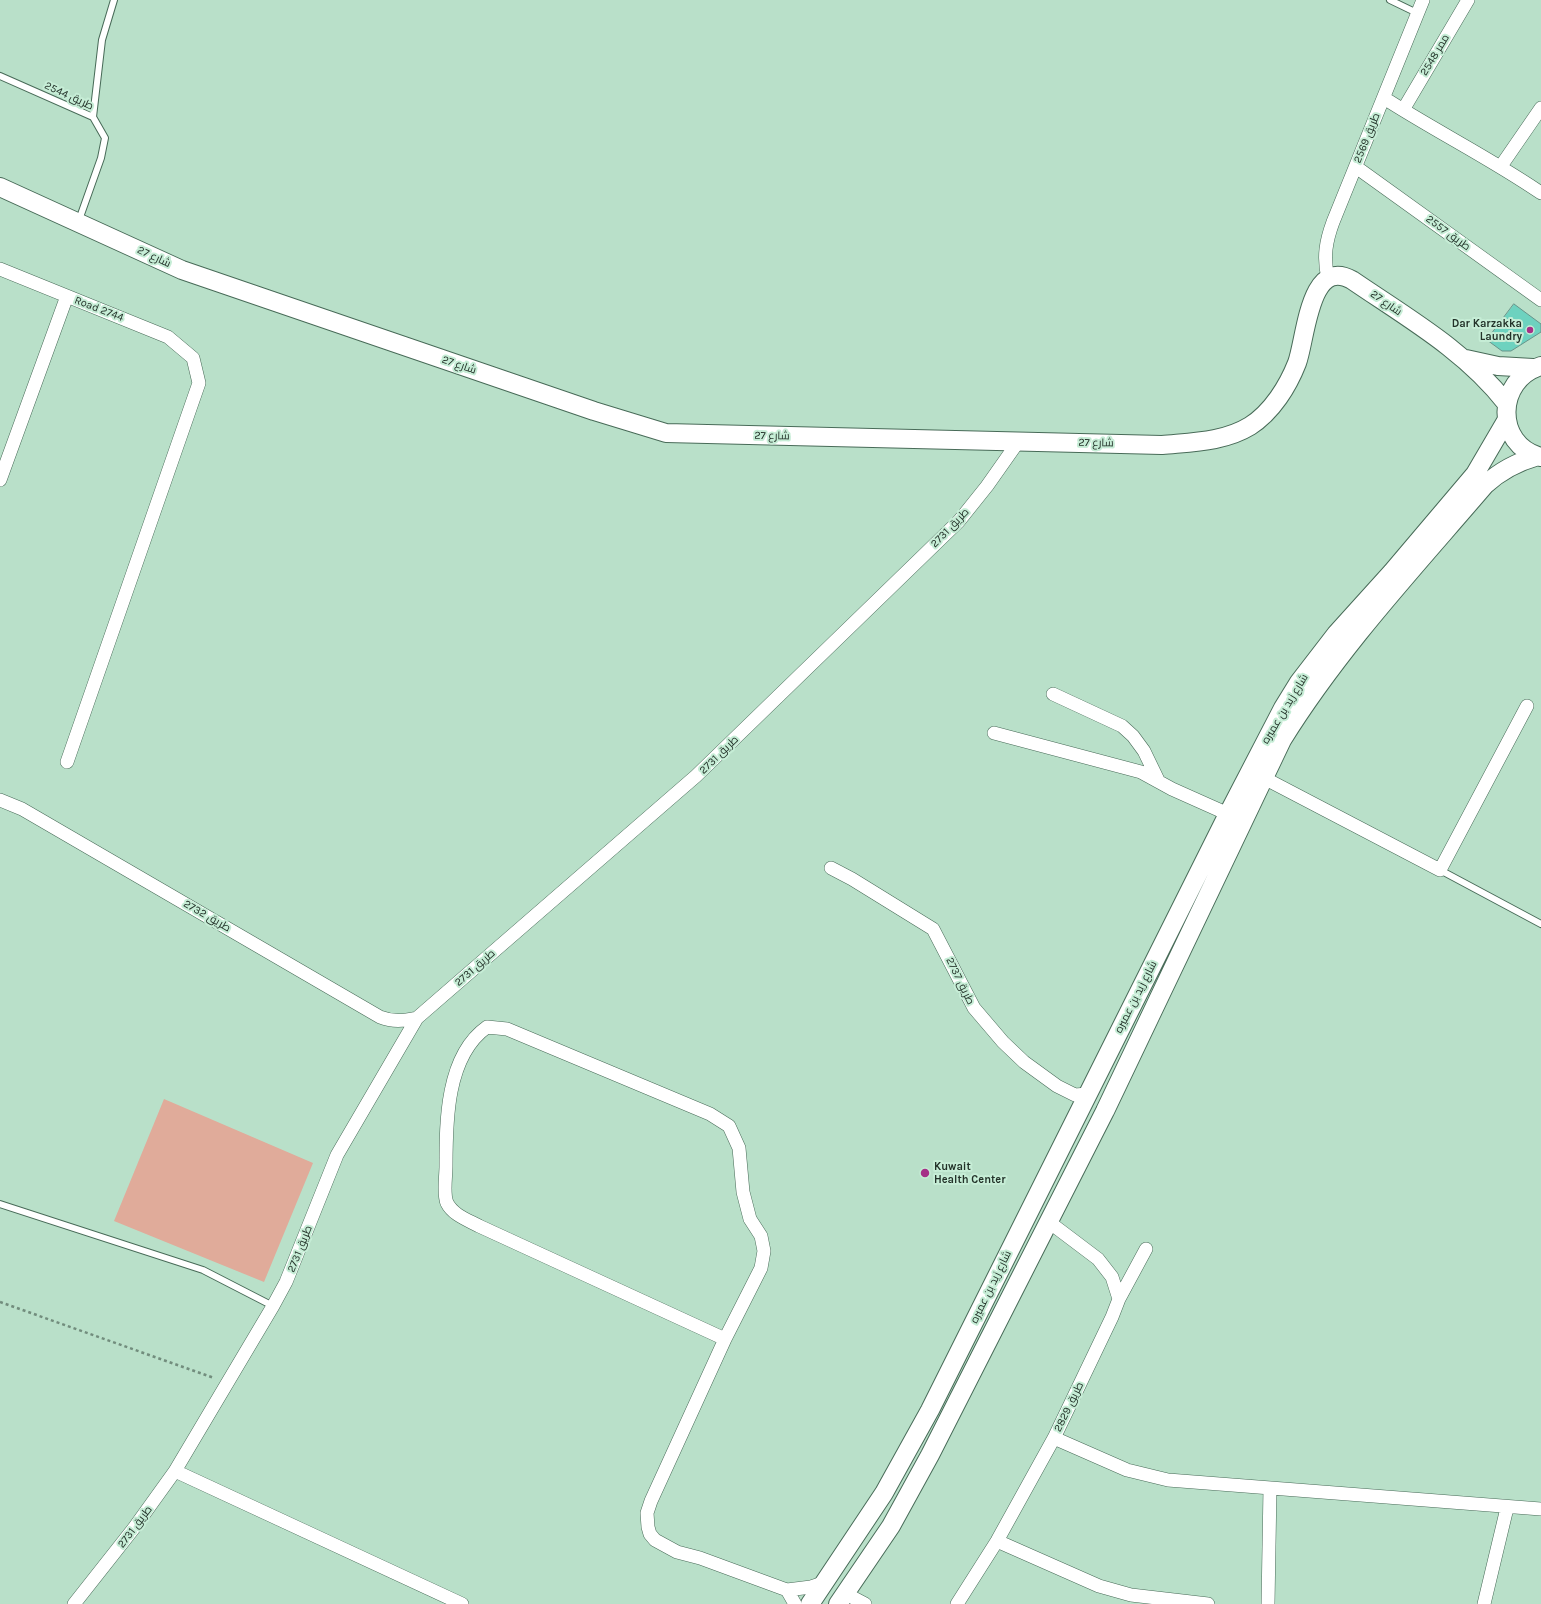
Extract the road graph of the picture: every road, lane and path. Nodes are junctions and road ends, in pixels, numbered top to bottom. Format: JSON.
{"nodes":[{"id":1,"x":114,"y":0,"type":"edge"},
{"id":2,"x":1390,"y":0,"type":"edge"},
{"id":3,"x":1423,"y":0,"type":"edge"},
{"id":4,"x":1468,"y":0,"type":"edge"},
{"id":5,"x":1418,"y":13,"type":"junction"},
{"id":6,"x":0,"y":76,"type":"edge"},
{"id":7,"x":1384,"y":98,"type":"junction"},
{"id":8,"x":1541,"y":108,"type":"edge"},
{"id":9,"x":1403,"y":110,"type":"junction"},
{"id":10,"x":93,"y":117,"type":"junction"},
{"id":11,"x":1501,"y":166,"type":"junction"},
{"id":12,"x":1356,"y":167,"type":"junction"},
{"id":13,"x":0,"y":187,"type":"edge"},
{"id":14,"x":1541,"y":192,"type":"edge"},
{"id":15,"x":78,"y":222,"type":"junction"},
{"id":16,"x":0,"y":269,"type":"edge"},
{"id":17,"x":1328,"y":278,"type":"junction"},
{"id":18,"x":67,"y":296,"type":"junction"},
{"id":19,"x":1541,"y":300,"type":"edge"},
{"id":20,"x":1465,"y":359,"type":"junction"},
{"id":21,"x":1537,"y":367,"type":"edge"},
{"id":22,"x":1506,"y":412,"type":"junction"},
{"id":23,"x":1018,"y":442,"type":"junction"},
{"id":24,"x":1540,"y":456,"type":"edge"},
{"id":25,"x":0,"y":480,"type":"edge"},
{"id":26,"x":1053,"y":694,"type":"dead end"},
{"id":27,"x":1527,"y":706,"type":"dead end"},
{"id":28,"x":994,"y":734,"type":"dead end"},
{"id":29,"x":67,"y":762,"type":"dead end"},
{"id":30,"x":1264,"y":778,"type":"junction"},
{"id":31,"x":1158,"y":780,"type":"junction"},
{"id":32,"x":0,"y":800,"type":"edge"},
{"id":33,"x":1228,"y":814,"type":"junction"},
{"id":34,"x":831,"y":868,"type":"dead end"},
{"id":35,"x":1440,"y":870,"type":"junction"},
{"id":36,"x":1541,"y":924,"type":"edge"},
{"id":37,"x":416,"y":1018,"type":"junction"},
{"id":38,"x":1088,"y":1094,"type":"junction"},
{"id":39,"x":1105,"y":1111,"type":"junction"},
{"id":40,"x":1079,"y":1112,"type":"junction"},
{"id":41,"x":0,"y":1204,"type":"edge"},
{"id":42,"x":1049,"y":1222,"type":"junction"},
{"id":43,"x":1146,"y":1248,"type":"dead end"},
{"id":44,"x":1004,"y":1260,"type":"junction"},
{"id":45,"x":1119,"y":1299,"type":"junction"},
{"id":46,"x":0,"y":1302,"type":"edge"},
{"id":47,"x":273,"y":1306,"type":"junction"},
{"id":48,"x":992,"y":1332,"type":"junction"},
{"id":49,"x":725,"y":1339,"type":"junction"},
{"id":50,"x":228,"y":1383,"type":"junction"},
{"id":51,"x":1054,"y":1438,"type":"junction"},
{"id":52,"x":176,"y":1471,"type":"junction"},
{"id":53,"x":1270,"y":1488,"type":"junction"},
{"id":54,"x":1507,"y":1508,"type":"junction"},
{"id":55,"x":1541,"y":1509,"type":"edge"},
{"id":56,"x":997,"y":1540,"type":"junction"},
{"id":57,"x":826,"y":1582,"type":"junction"},
{"id":58,"x":787,"y":1590,"type":"junction"},
{"id":59,"x":842,"y":1599,"type":"edge"},
{"id":60,"x":74,"y":1604,"type":"edge"},
{"id":61,"x":462,"y":1604,"type":"edge"},
{"id":62,"x":795,"y":1604,"type":"edge"},
{"id":63,"x":810,"y":1604,"type":"edge"},
{"id":64,"x":865,"y":1604,"type":"edge"},
{"id":65,"x":957,"y":1604,"type":"edge"},
{"id":66,"x":1208,"y":1604,"type":"edge"},
{"id":67,"x":1268,"y":1604,"type":"edge"},
{"id":68,"x":1484,"y":1604,"type":"edge"}],
"edges":[{"from":1,"to":10,"type":"lane"},
{"from":2,"to":5,"type":"lane"},
{"from":3,"to":5,"type":"street","name":"طريق 2569"},
{"from":4,"to":9,"type":"street","name":"ممر 2548"},
{"from":5,"to":7,"type":"street","name":"طريق 2569"},
{"from":6,"to":10,"type":"lane","name":"طريق 2544"},
{"from":7,"to":9,"type":"street"},
{"from":7,"to":12,"type":"street","name":"طريق 2569"},
{"from":8,"to":11,"type":"street"},
{"from":9,"to":11,"type":"street"},
{"from":10,"to":15,"type":"lane","name":"طريق 2544"},
{"from":11,"to":14,"type":"street"},
{"from":12,"to":17,"type":"street","name":"طريق 2569"},
{"from":12,"to":19,"type":"street","name":"طريق 2557"},
{"from":13,"to":15,"type":"street","name":"شارع 27"},
{"from":15,"to":23,"type":"street","name":"شارع 27"},
{"from":16,"to":18,"type":"street","name":"Road 2744"},
{"from":17,"to":20,"type":"street","name":"شارع 27"},
{"from":17,"to":23,"type":"street","name":"شارع 27"},
{"from":18,"to":25,"type":"street"},
{"from":18,"to":29,"type":"street","name":"Road 2744"},
{"from":20,"to":21,"type":"street","name":"شارع 27"},
{"from":20,"to":22,"type":"street","name":"شارع 27"},
{"from":21,"to":22,"type":"street","name":"شارع زيد بن عميره"},
{"from":22,"to":24,"type":"street","name":"شارع 27"},
{"from":22,"to":33,"type":"street","name":"شارع زيد بن عميره"},
{"from":23,"to":37,"type":"street","name":"طريق 2731"},
{"from":24,"to":30,"type":"street","name":"شارع زيد بن عميره"},
{"from":26,"to":31,"type":"street"},
{"from":27,"to":35,"type":"street"},
{"from":28,"to":31,"type":"street"},
{"from":30,"to":35,"type":"street"},
{"from":30,"to":39,"type":"street","name":"شارع زيد بن عميره"},
{"from":31,"to":33,"type":"street"},
{"from":32,"to":37,"type":"street","name":"طريق 2732"},
{"from":33,"to":38,"type":"street","name":"شارع زيد بن عميره"},
{"from":34,"to":38,"type":"street","name":"طريق 2737"},
{"from":35,"to":36,"type":"lane"},
{"from":37,"to":47,"type":"street","name":"طريق 2731"},
{"from":38,"to":40,"type":"street","name":"شارع زيد بن عميره"},
{"from":39,"to":40,"type":"street"},
{"from":39,"to":42,"type":"street","name":"شارع زيد بن عميره"},
{"from":40,"to":44,"type":"street","name":"شارع زيد بن عميره"},
{"from":41,"to":47,"type":"lane"},
{"from":42,"to":45,"type":"street"},
{"from":42,"to":48,"type":"street","name":"شارع زيد بن عميره"},
{"from":43,"to":45,"type":"street","name":"طريق 2829"},
{"from":44,"to":48,"type":"street"},
{"from":44,"to":57,"type":"street","name":"شارع زيد بن عميره"},
{"from":45,"to":51,"type":"street","name":"طريق 2829"},
{"from":46,"to":50,"type":"path"},
{"from":47,"to":50,"type":"street","name":"طريق 2731"},
{"from":48,"to":59,"type":"street","name":"شارع زيد بن عميره"},
{"from":49,"to":49,"type":"street"},
{"from":49,"to":58,"type":"street"},
{"from":50,"to":52,"type":"street","name":"طريق 2731"},
{"from":51,"to":53,"type":"street"},
{"from":51,"to":56,"type":"street","name":"طريق 2829"},
{"from":52,"to":60,"type":"street","name":"طريق 2731"},
{"from":52,"to":61,"type":"street"},
{"from":53,"to":54,"type":"street"},
{"from":53,"to":67,"type":"street"},
{"from":54,"to":55,"type":"street"},
{"from":54,"to":68,"type":"street"},
{"from":56,"to":65,"type":"street","name":"طريق 2829"},
{"from":56,"to":66,"type":"street"},
{"from":57,"to":58,"type":"street"},
{"from":57,"to":63,"type":"street","name":"شارع زيد بن عميره"},
{"from":58,"to":62,"type":"street"},
{"from":59,"to":64,"type":"street"}]}
